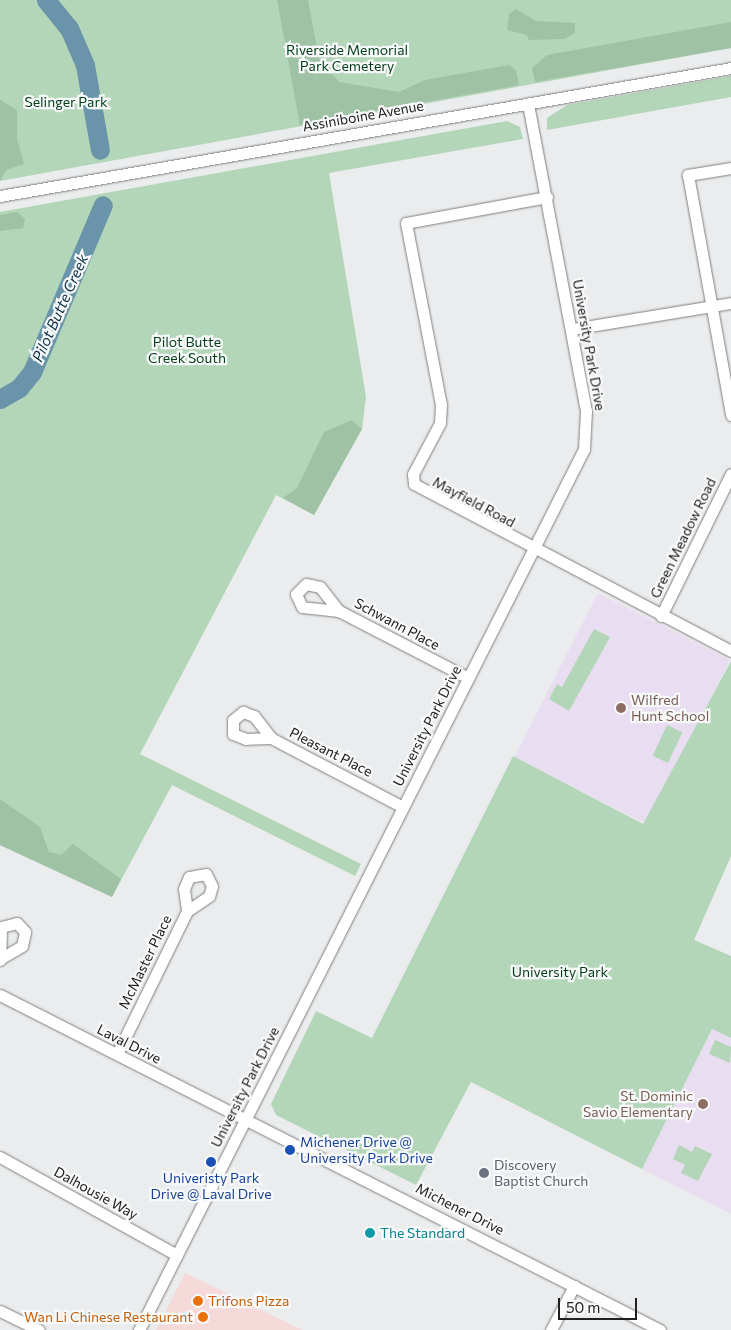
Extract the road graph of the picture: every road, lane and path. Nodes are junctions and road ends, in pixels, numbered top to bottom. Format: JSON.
{"nodes":[{"id":1,"x":731,"y":68,"type":"edge"},
{"id":2,"x":528,"y":103,"type":"junction"},
{"id":3,"x":731,"y":168,"type":"edge"},
{"id":4,"x":0,"y":196,"type":"edge"},
{"id":5,"x":547,"y":197,"type":"junction"},
{"id":6,"x":731,"y":303,"type":"edge"},
{"id":7,"x":712,"y":306,"type":"junction"},
{"id":8,"x":572,"y":329,"type":"junction"},
{"id":9,"x":731,"y":415,"type":"edge"},
{"id":10,"x":731,"y":474,"type":"edge"},
{"id":11,"x":533,"y":550,"type":"junction"},
{"id":12,"x":339,"y":611,"type":"dead end"},
{"id":13,"x":661,"y":616,"type":"junction"},
{"id":14,"x":731,"y":650,"type":"edge"},
{"id":15,"x":468,"y":678,"type":"junction"},
{"id":16,"x":270,"y":738,"type":"dead end"},
{"id":17,"x":403,"y":806,"type":"junction"},
{"id":18,"x":187,"y":911,"type":"dead end"},
{"id":19,"x":0,"y":995,"type":"edge"},
{"id":20,"x":117,"y":1054,"type":"junction"},
{"id":21,"x":245,"y":1119,"type":"junction"},
{"id":22,"x":0,"y":1157,"type":"edge"},
{"id":23,"x":177,"y":1255,"type":"junction"},
{"id":24,"x":574,"y":1286,"type":"junction"},
{"id":25,"x":0,"y":1311,"type":"edge"},
{"id":26,"x":39,"y":1330,"type":"edge"},
{"id":27,"x":139,"y":1330,"type":"edge"},
{"id":28,"x":551,"y":1330,"type":"edge"},
{"id":29,"x":660,"y":1330,"type":"edge"}],
"edges":[{"from":1,"to":2,"type":"street","name":"Assiniboine Avenue"},
{"from":2,"to":4,"type":"street","name":"Assiniboine Avenue"},
{"from":2,"to":5,"type":"street","name":"University Park Drive"},
{"from":3,"to":7,"type":"street"},
{"from":5,"to":8,"type":"street","name":"University Park Drive"},
{"from":5,"to":11,"type":"street","name":"Mayfield Road"},
{"from":6,"to":7,"type":"street"},
{"from":7,"to":8,"type":"street"},
{"from":7,"to":9,"type":"street"},
{"from":8,"to":11,"type":"street","name":"University Park Drive"},
{"from":10,"to":13,"type":"street","name":"Green Meadow Road"},
{"from":11,"to":13,"type":"street","name":"Mayfield Road"},
{"from":11,"to":15,"type":"street","name":"University Park Drive"},
{"from":12,"to":15,"type":"street","name":"Schwann Place"},
{"from":13,"to":14,"type":"street","name":"Mayfield Road"},
{"from":15,"to":17,"type":"street","name":"University Park Drive"},
{"from":16,"to":17,"type":"street","name":"Pleasant Place"},
{"from":17,"to":21,"type":"street","name":"University Park Drive"},
{"from":18,"to":20,"type":"street","name":"McMaster Place"},
{"from":19,"to":20,"type":"street","name":"Laval Drive"},
{"from":20,"to":21,"type":"street","name":"Laval Drive"},
{"from":21,"to":23,"type":"street","name":"University Park Drive"},
{"from":21,"to":24,"type":"street","name":"Michener Drive"},
{"from":22,"to":23,"type":"street","name":"Dalhousie Way"},
{"from":23,"to":27,"type":"street","name":"University Park Drive"},
{"from":24,"to":28,"type":"street"},
{"from":24,"to":29,"type":"street","name":"Michener Drive"},
{"from":25,"to":26,"type":"street"}]}
